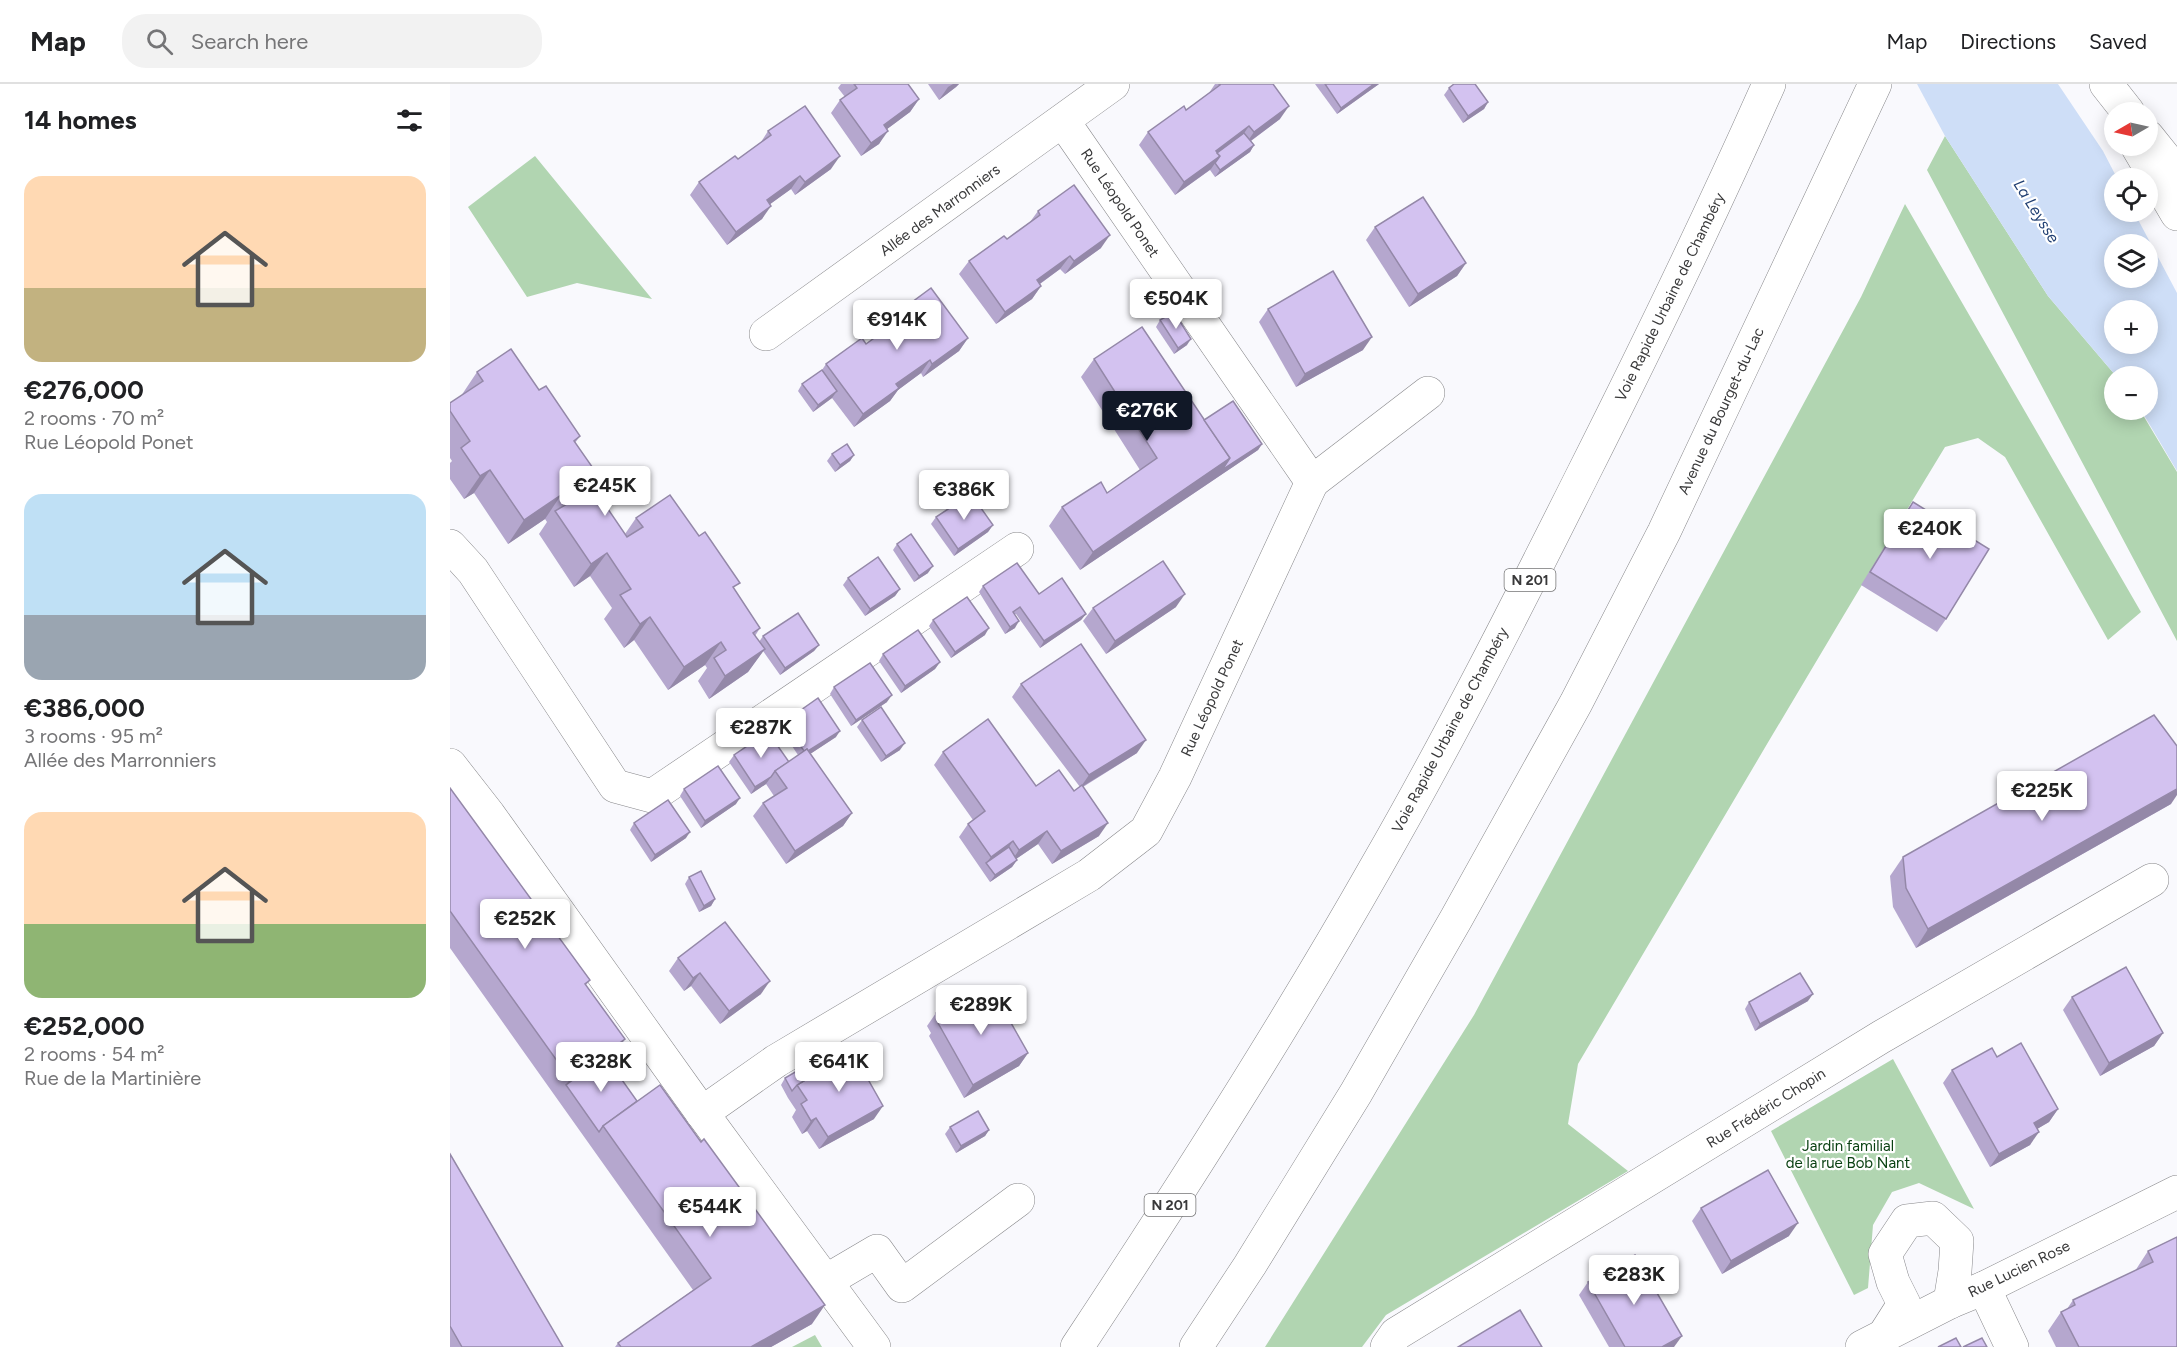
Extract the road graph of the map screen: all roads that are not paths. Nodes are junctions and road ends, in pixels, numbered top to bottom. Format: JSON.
{"nodes":[{"id":1,"x":1113,"y":84,"type":"edge"},
{"id":2,"x":1769,"y":84,"type":"edge"},
{"id":3,"x":1875,"y":84,"type":"edge"},
{"id":4,"x":2104,"y":84,"type":"edge"},
{"id":5,"x":2113,"y":102,"type":"edge"},
{"id":6,"x":2119,"y":102,"type":"edge"},
{"id":7,"x":1064,"y":121,"type":"junction"},
{"id":8,"x":2158,"y":149,"type":"edge"},
{"id":9,"x":2143,"y":156,"type":"edge"},
{"id":10,"x":2177,"y":173,"type":"edge"},
{"id":11,"x":2177,"y":214,"type":"edge"},
{"id":12,"x":766,"y":334,"type":"dead end"},
{"id":13,"x":1428,"y":393,"type":"dead end"},
{"id":14,"x":1312,"y":482,"type":"junction"},
{"id":15,"x":450,"y":546,"type":"edge"},
{"id":16,"x":1017,"y":549,"type":"dead end"},
{"id":17,"x":450,"y":765,"type":"edge"},
{"id":18,"x":2152,"y":880,"type":"dead end"},
{"id":19,"x":702,"y":1113,"type":"junction"},
{"id":20,"x":2177,"y":1192,"type":"edge"},
{"id":21,"x":1018,"y":1200,"type":"dead end"},
{"id":22,"x":825,"y":1281,"type":"junction"},
{"id":23,"x":1984,"y":1288,"type":"junction"},
{"id":24,"x":1950,"y":1302,"type":"junction"},
{"id":25,"x":1873,"y":1342,"type":"edge"},
{"id":26,"x":874,"y":1347,"type":"edge"},
{"id":27,"x":1077,"y":1347,"type":"edge"},
{"id":28,"x":1196,"y":1347,"type":"edge"},
{"id":29,"x":1387,"y":1347,"type":"edge"},
{"id":30,"x":2012,"y":1347,"type":"edge"}],
"edges":[{"from":1,"to":7,"type":"main road","name":"Allée des Marronniers"},
{"from":2,"to":27,"type":"main road","name":"Voie Rapide Urbaine de Chambéry","number":"N 201"},
{"from":3,"to":28,"type":"main road","name":"Avenue du Bourget-du-Lac"},
{"from":4,"to":5,"type":"main road"},
{"from":4,"to":6,"type":"main road"},
{"from":7,"to":12,"type":"main road","name":"Allée des Marronniers"},
{"from":7,"to":14,"type":"main road","name":"Rue Léopold Ponet"},
{"from":8,"to":10,"type":"main road"},
{"from":9,"to":11,"type":"main road"},
{"from":13,"to":14,"type":"main road"},
{"from":14,"to":19,"type":"main road","name":"Rue Léopold Ponet"},
{"from":15,"to":16,"type":"main road"},
{"from":17,"to":19,"type":"main road"},
{"from":18,"to":29,"type":"main road","name":"Rue Frédéric Chopin"},
{"from":19,"to":22,"type":"main road"},
{"from":20,"to":23,"type":"main road","name":"Rue Lucien Rose"},
{"from":21,"to":22,"type":"main road"},
{"from":22,"to":26,"type":"main road"},
{"from":23,"to":24,"type":"main road","name":"Rue Lucien Rose"},
{"from":23,"to":30,"type":"main road"},
{"from":24,"to":25,"type":"main road","name":"Rue Lucien Rose"},
{"from":24,"to":25,"type":"main road"}]}
